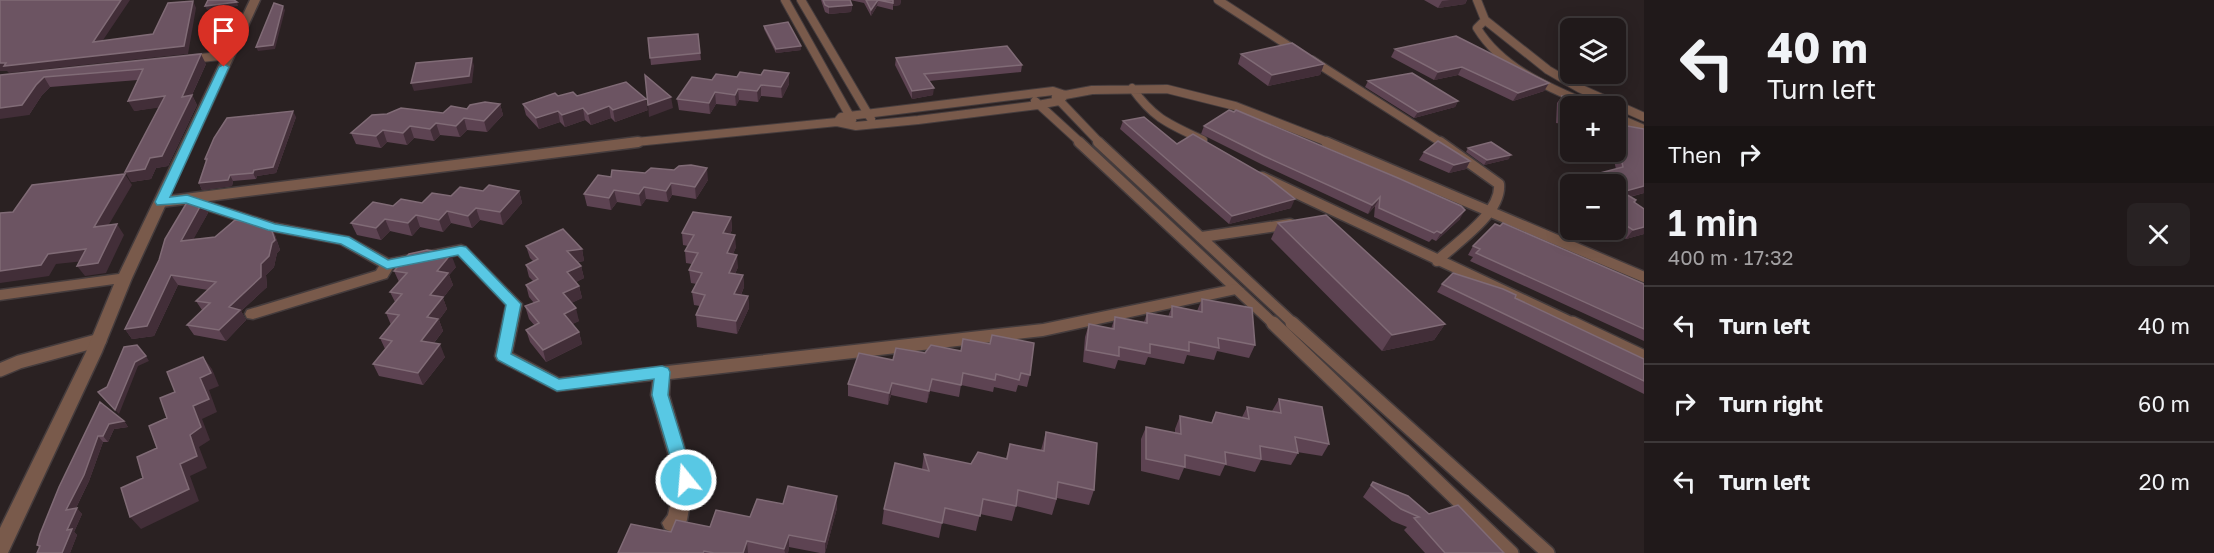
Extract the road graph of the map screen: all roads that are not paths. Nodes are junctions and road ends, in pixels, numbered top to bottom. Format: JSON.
{"nodes":[{"id":1,"x":255,"y":0,"type":"edge"},
{"id":2,"x":785,"y":0,"type":"edge"},
{"id":3,"x":801,"y":0,"type":"edge"},
{"id":4,"x":1218,"y":0,"type":"edge"},
{"id":5,"x":1478,"y":0,"type":"edge"},
{"id":6,"x":1485,"y":20,"type":"junction"},
{"id":7,"x":230,"y":55,"type":"junction"},
{"id":8,"x":185,"y":60,"type":"edge"},
{"id":9,"x":1132,"y":88,"type":"junction"},
{"id":10,"x":1029,"y":94,"type":"junction"},
{"id":11,"x":1058,"y":96,"type":"junction"},
{"id":12,"x":1569,"y":96,"type":"edge"},
{"id":13,"x":1038,"y":105,"type":"junction"},
{"id":14,"x":868,"y":113,"type":"junction"},
{"id":15,"x":849,"y":116,"type":"junction"},
{"id":16,"x":1644,"y":117,"type":"edge"},
{"id":17,"x":1626,"y":121,"type":"edge"},
{"id":18,"x":837,"y":122,"type":"junction"},
{"id":19,"x":874,"y":124,"type":"junction"},
{"id":20,"x":856,"y":126,"type":"junction"},
{"id":21,"x":1644,"y":129,"type":"edge"},
{"id":22,"x":1214,"y":147,"type":"edge"},
{"id":23,"x":1247,"y":170,"type":"edge"},
{"id":24,"x":187,"y":199,"type":"junction"},
{"id":25,"x":161,"y":202,"type":"junction"},
{"id":26,"x":1491,"y":212,"type":"junction"},
{"id":27,"x":1340,"y":216,"type":"junction"},
{"id":28,"x":1329,"y":218,"type":"edge"},
{"id":29,"x":1306,"y":221,"type":"edge"},
{"id":30,"x":1202,"y":237,"type":"junction"},
{"id":31,"x":1437,"y":261,"type":"junction"},
{"id":32,"x":387,"y":264,"type":"junction"},
{"id":33,"x":1644,"y":277,"type":"edge"},
{"id":34,"x":124,"y":278,"type":"junction"},
{"id":35,"x":1236,"y":289,"type":"junction"},
{"id":36,"x":0,"y":295,"type":"edge"},
{"id":37,"x":253,"y":314,"type":"dead end"},
{"id":38,"x":99,"y":340,"type":"junction"},
{"id":39,"x":1644,"y":357,"type":"edge"},
{"id":40,"x":0,"y":370,"type":"edge"},
{"id":41,"x":662,"y":372,"type":"junction"},
{"id":42,"x":672,"y":523,"type":"edge"},
{"id":43,"x":0,"y":549,"type":"edge"},
{"id":44,"x":1512,"y":553,"type":"edge"},
{"id":45,"x":1548,"y":553,"type":"edge"}],
"edges":[{"from":1,"to":7,"type":"street"},
{"from":2,"to":15,"type":"lane"},
{"from":3,"to":14,"type":"lane"},
{"from":4,"to":26,"type":"lane"},
{"from":5,"to":6,"type":"lane"},
{"from":6,"to":12,"type":"lane"},
{"from":6,"to":16,"type":"lane"},
{"from":7,"to":8,"type":"lane"},
{"from":7,"to":25,"type":"street"},
{"from":9,"to":11,"type":"lane"},
{"from":9,"to":22,"type":"lane"},
{"from":9,"to":26,"type":"lane"},
{"from":10,"to":11,"type":"lane"},
{"from":10,"to":13,"type":"lane"},
{"from":10,"to":14,"type":"lane"},
{"from":11,"to":13,"type":"lane"},
{"from":11,"to":30,"type":"lane"},
{"from":13,"to":19,"type":"lane"},
{"from":13,"to":35,"type":"lane"},
{"from":14,"to":15,"type":"lane"},
{"from":14,"to":19,"type":"lane"},
{"from":15,"to":18,"type":"lane"},
{"from":15,"to":20,"type":"lane"},
{"from":17,"to":21,"type":"lane"},
{"from":18,"to":20,"type":"lane"},
{"from":18,"to":24,"type":"lane"},
{"from":19,"to":20,"type":"lane"},
{"from":23,"to":27,"type":"lane"},
{"from":24,"to":25,"type":"lane"},
{"from":24,"to":32,"type":"street"},
{"from":25,"to":34,"type":"street"},
{"from":26,"to":31,"type":"lane"},
{"from":26,"to":33,"type":"lane"},
{"from":27,"to":28,"type":"lane"},
{"from":27,"to":31,"type":"lane"},
{"from":29,"to":30,"type":"lane"},
{"from":30,"to":45,"type":"lane"},
{"from":31,"to":39,"type":"lane"},
{"from":32,"to":37,"type":"street"},
{"from":32,"to":41,"type":"street"},
{"from":34,"to":36,"type":"street"},
{"from":34,"to":38,"type":"street"},
{"from":35,"to":41,"type":"street"},
{"from":35,"to":44,"type":"lane"},
{"from":38,"to":40,"type":"lane"},
{"from":38,"to":43,"type":"street"},
{"from":41,"to":42,"type":"street"}]}
